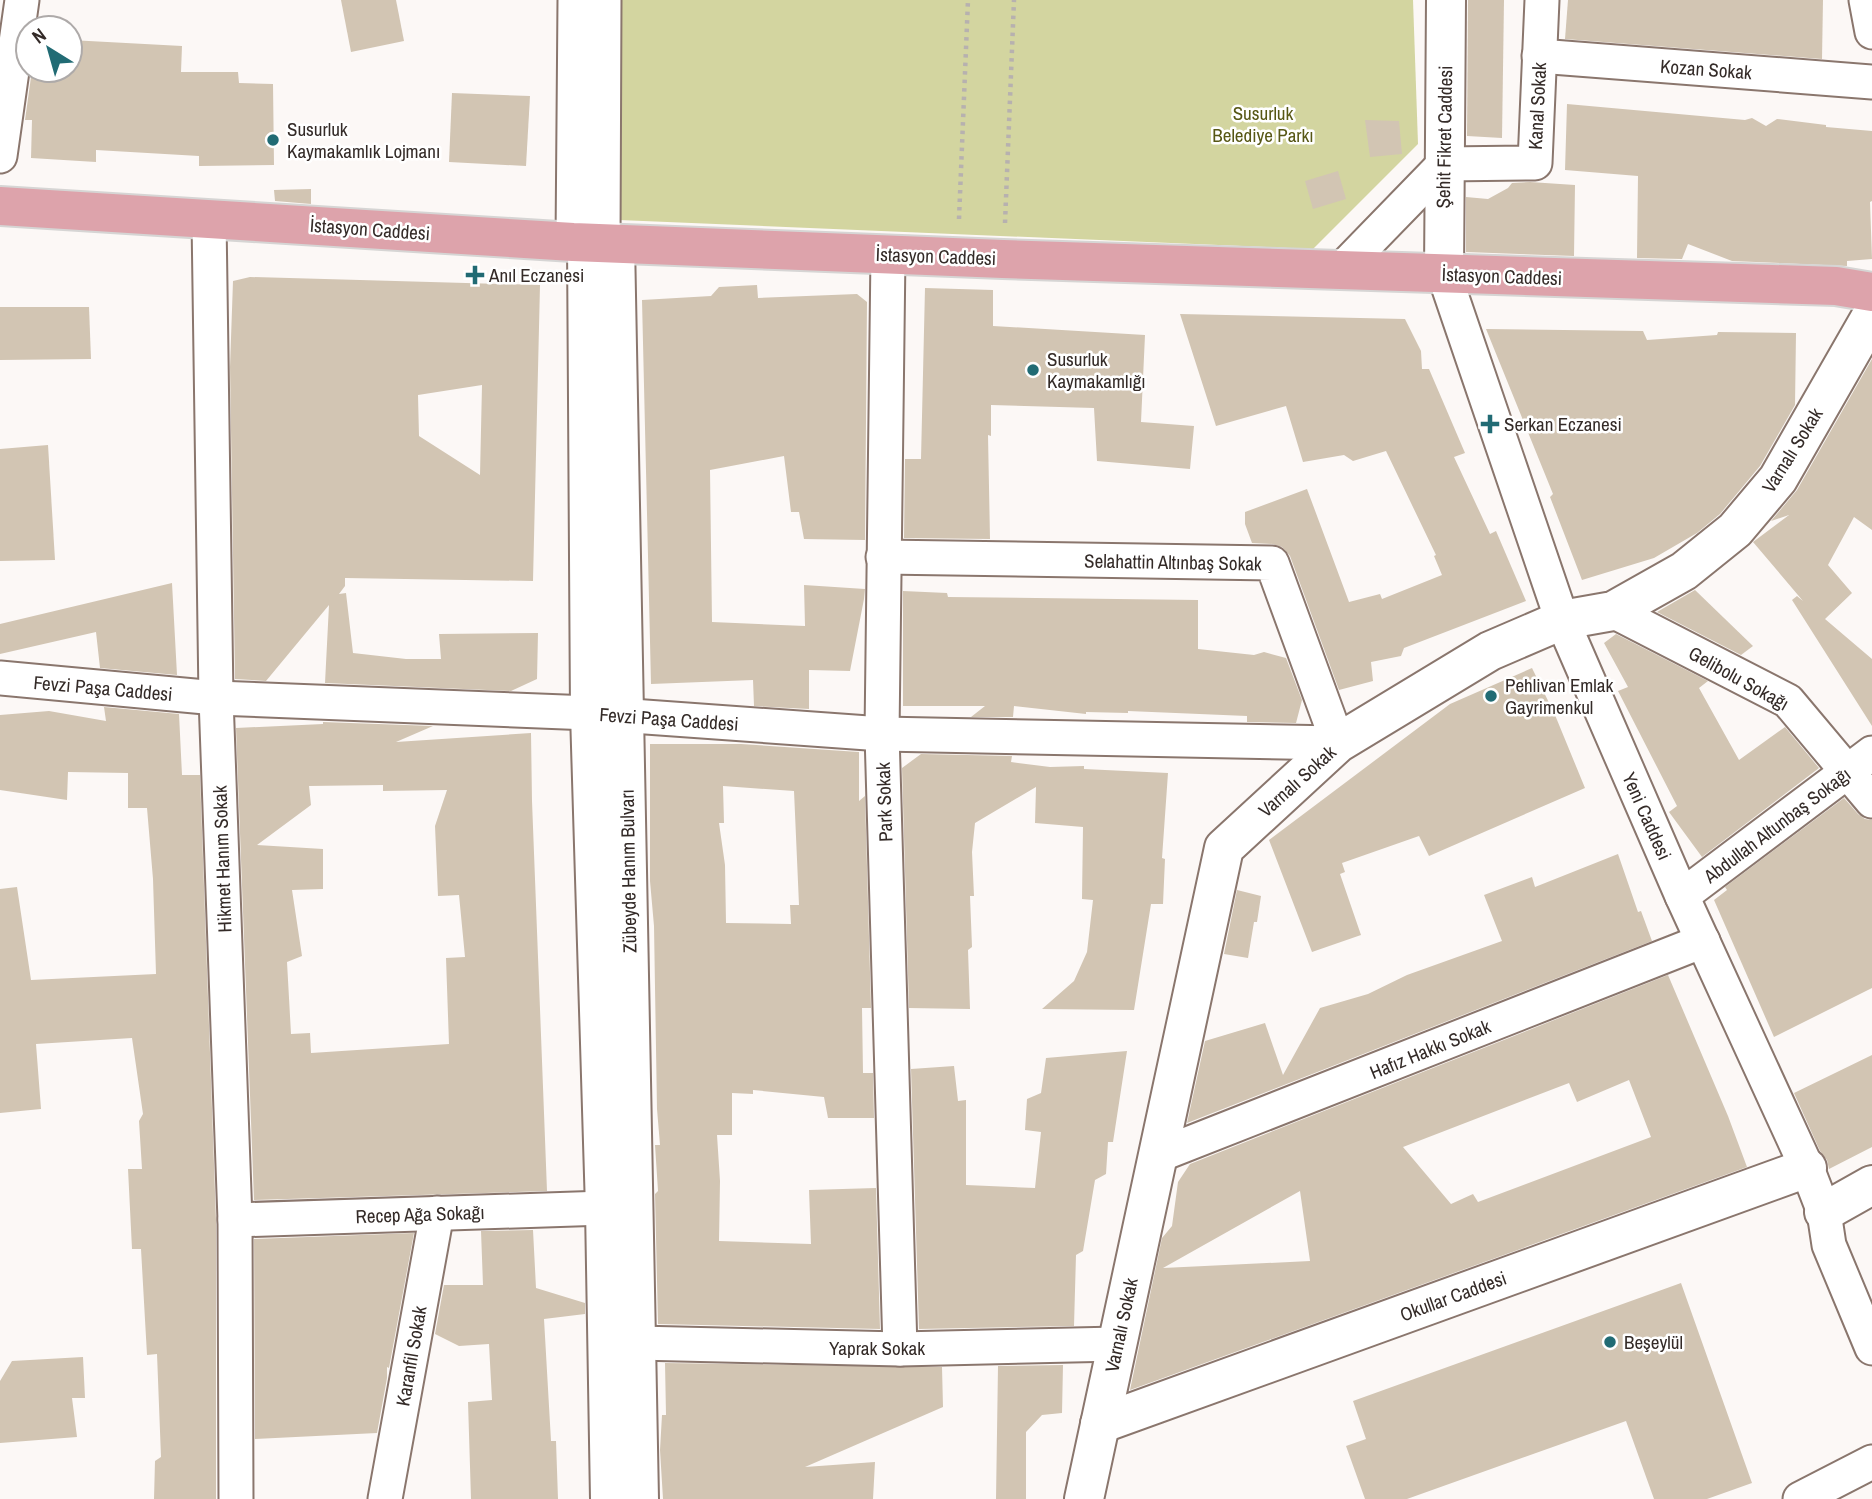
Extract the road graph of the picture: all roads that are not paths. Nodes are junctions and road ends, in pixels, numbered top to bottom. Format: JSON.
{"nodes":[{"id":1,"x":22,"y":0,"type":"edge"},
{"id":2,"x":575,"y":0,"type":"edge"},
{"id":3,"x":604,"y":0,"type":"edge"},
{"id":4,"x":1446,"y":0,"type":"edge"},
{"id":5,"x":1542,"y":0,"type":"edge"},
{"id":6,"x":1866,"y":0,"type":"edge"},
{"id":7,"x":1872,"y":32,"type":"edge"},
{"id":8,"x":1539,"y":57,"type":"junction"},
{"id":9,"x":1872,"y":82,"type":"edge"},
{"id":10,"x":0,"y":156,"type":"edge"},
{"id":11,"x":1444,"y":164,"type":"junction"},
{"id":12,"x":0,"y":206,"type":"edge"},
{"id":13,"x":209,"y":219,"type":"junction"},
{"id":14,"x":595,"y":242,"type":"junction"},
{"id":15,"x":888,"y":254,"type":"junction"},
{"id":16,"x":1341,"y":270,"type":"junction"},
{"id":17,"x":1444,"y":274,"type":"junction"},
{"id":18,"x":1872,"y":292,"type":"edge"},
{"id":19,"x":1872,"y":315,"type":"edge"},
{"id":20,"x":883,"y":557,"type":"junction"},
{"id":21,"x":1613,"y":611,"type":"junction"},
{"id":22,"x":1562,"y":620,"type":"junction"},
{"id":23,"x":0,"y":678,"type":"edge"},
{"id":24,"x":216,"y":698,"type":"junction"},
{"id":25,"x":607,"y":714,"type":"junction"},
{"id":26,"x":882,"y":734,"type":"junction"},
{"id":27,"x":1338,"y":743,"type":"junction"},
{"id":28,"x":1861,"y":763,"type":"edge"},
{"id":29,"x":1872,"y":801,"type":"edge"},
{"id":30,"x":1682,"y":896,"type":"junction"},
{"id":31,"x":1703,"y":941,"type":"junction"},
{"id":32,"x":1157,"y":1156,"type":"junction"},
{"id":33,"x":1807,"y":1168,"type":"junction"},
{"id":34,"x":1872,"y":1185,"type":"edge"},
{"id":35,"x":605,"y":1208,"type":"junction"},
{"id":36,"x":1824,"y":1212,"type":"junction"},
{"id":37,"x":436,"y":1213,"type":"junction"},
{"id":38,"x":235,"y":1220,"type":"junction"},
{"id":39,"x":637,"y":1343,"type":"junction"},
{"id":40,"x":1118,"y":1344,"type":"junction"},
{"id":41,"x":1872,"y":1348,"type":"edge"},
{"id":42,"x":900,"y":1349,"type":"junction"},
{"id":43,"x":1100,"y":1424,"type":"junction"},
{"id":44,"x":1872,"y":1462,"type":"edge"},
{"id":45,"x":236,"y":1499,"type":"edge"},
{"id":46,"x":385,"y":1499,"type":"edge"},
{"id":47,"x":610,"y":1499,"type":"edge"},
{"id":48,"x":639,"y":1499,"type":"edge"},
{"id":49,"x":1084,"y":1499,"type":"edge"},
{"id":50,"x":1800,"y":1499,"type":"edge"}],
"edges":[{"from":1,"to":10,"type":"street"},
{"from":2,"to":14,"type":"street"},
{"from":3,"to":14,"type":"street"},
{"from":4,"to":11,"type":"street","name":"Şehit Fikret Caddesi"},
{"from":5,"to":8,"type":"street","name":"Kanal Sokak"},
{"from":6,"to":7,"type":"street"},
{"from":8,"to":9,"type":"street","name":"Kozan Sokak"},
{"from":8,"to":11,"type":"street","name":"Kanal Sokak"},
{"from":11,"to":16,"type":"street"},
{"from":11,"to":17,"type":"street","name":"Şehit Fikret Caddesi"},
{"from":12,"to":13,"type":"main road","name":"İstasyon Caddesi"},
{"from":13,"to":14,"type":"main road","name":"İstasyon Caddesi"},
{"from":13,"to":24,"type":"street","name":"Hikmet Hanım Sokak"},
{"from":14,"to":15,"type":"main road","name":"İstasyon Caddesi"},
{"from":14,"to":25,"type":"street"},
{"from":15,"to":16,"type":"main road","name":"İstasyon Caddesi"},
{"from":15,"to":20,"type":"street","name":"Park Sokak"},
{"from":16,"to":17,"type":"main road","name":"İstasyon Caddesi"},
{"from":17,"to":18,"type":"main road","name":"İstasyon Caddesi"},
{"from":17,"to":22,"type":"street","name":"Yeni Caddesi"},
{"from":19,"to":21,"type":"street","name":"Varnalı Sokak"},
{"from":20,"to":26,"type":"street","name":"Park Sokak"},
{"from":20,"to":27,"type":"street","name":"Selahattin Altınbaş Sokak"},
{"from":21,"to":22,"type":"street","name":"Varnalı Sokak"},
{"from":21,"to":28,"type":"street","name":"Gelibolu Sokağı"},
{"from":22,"to":27,"type":"street","name":"Varnalı Sokak"},
{"from":22,"to":30,"type":"street","name":"Yeni Caddesi"},
{"from":23,"to":24,"type":"street","name":"Fevzi Paşa Caddesi"},
{"from":24,"to":25,"type":"street","name":"Fevzi Paşa Caddesi"},
{"from":24,"to":38,"type":"street","name":"Hikmet Hanım Sokak"},
{"from":25,"to":26,"type":"street","name":"Fevzi Paşa Caddesi"},
{"from":25,"to":35,"type":"street"},
{"from":25,"to":39,"type":"street","name":"Zübeyde Hanım Bulvarı"},
{"from":26,"to":27,"type":"street","name":"Fevzi Paşa Caddesi"},
{"from":26,"to":42,"type":"street","name":"Park Sokak"},
{"from":27,"to":32,"type":"street","name":"Varnalı Sokak"},
{"from":28,"to":29,"type":"street","name":"Gelibolu Sokağı"},
{"from":28,"to":30,"type":"street","name":"Abdullah Altunbaş Sokağı"},
{"from":30,"to":31,"type":"street","name":"Yeni Caddesi"},
{"from":31,"to":32,"type":"street","name":"Hafız Hakkı Sokak"},
{"from":31,"to":33,"type":"street","name":"Yeni Caddesi"},
{"from":32,"to":40,"type":"street","name":"Varnalı Sokak"},
{"from":33,"to":36,"type":"street","name":"Yeni Caddesi"},
{"from":33,"to":43,"type":"street","name":"Okullar Caddesi"},
{"from":34,"to":36,"type":"street"},
{"from":35,"to":37,"type":"street","name":"Recep Ağa Sokağı"},
{"from":35,"to":47,"type":"street"},
{"from":36,"to":41,"type":"street","name":"Yeni Caddesi"},
{"from":37,"to":38,"type":"street","name":"Recep Ağa Sokağı"},
{"from":37,"to":46,"type":"street","name":"Karanfil Sokak"},
{"from":38,"to":45,"type":"street","name":"Hikmet Hanım Sokak"},
{"from":39,"to":42,"type":"street","name":"Yaprak Sokak"},
{"from":39,"to":48,"type":"street","name":"Zübeyde Hanım Bulvarı"},
{"from":40,"to":42,"type":"street","name":"Yaprak Sokak"},
{"from":40,"to":43,"type":"street","name":"Varnalı Sokak"},
{"from":43,"to":49,"type":"street","name":"Varnalı Sokak"},
{"from":44,"to":50,"type":"street"}]}
